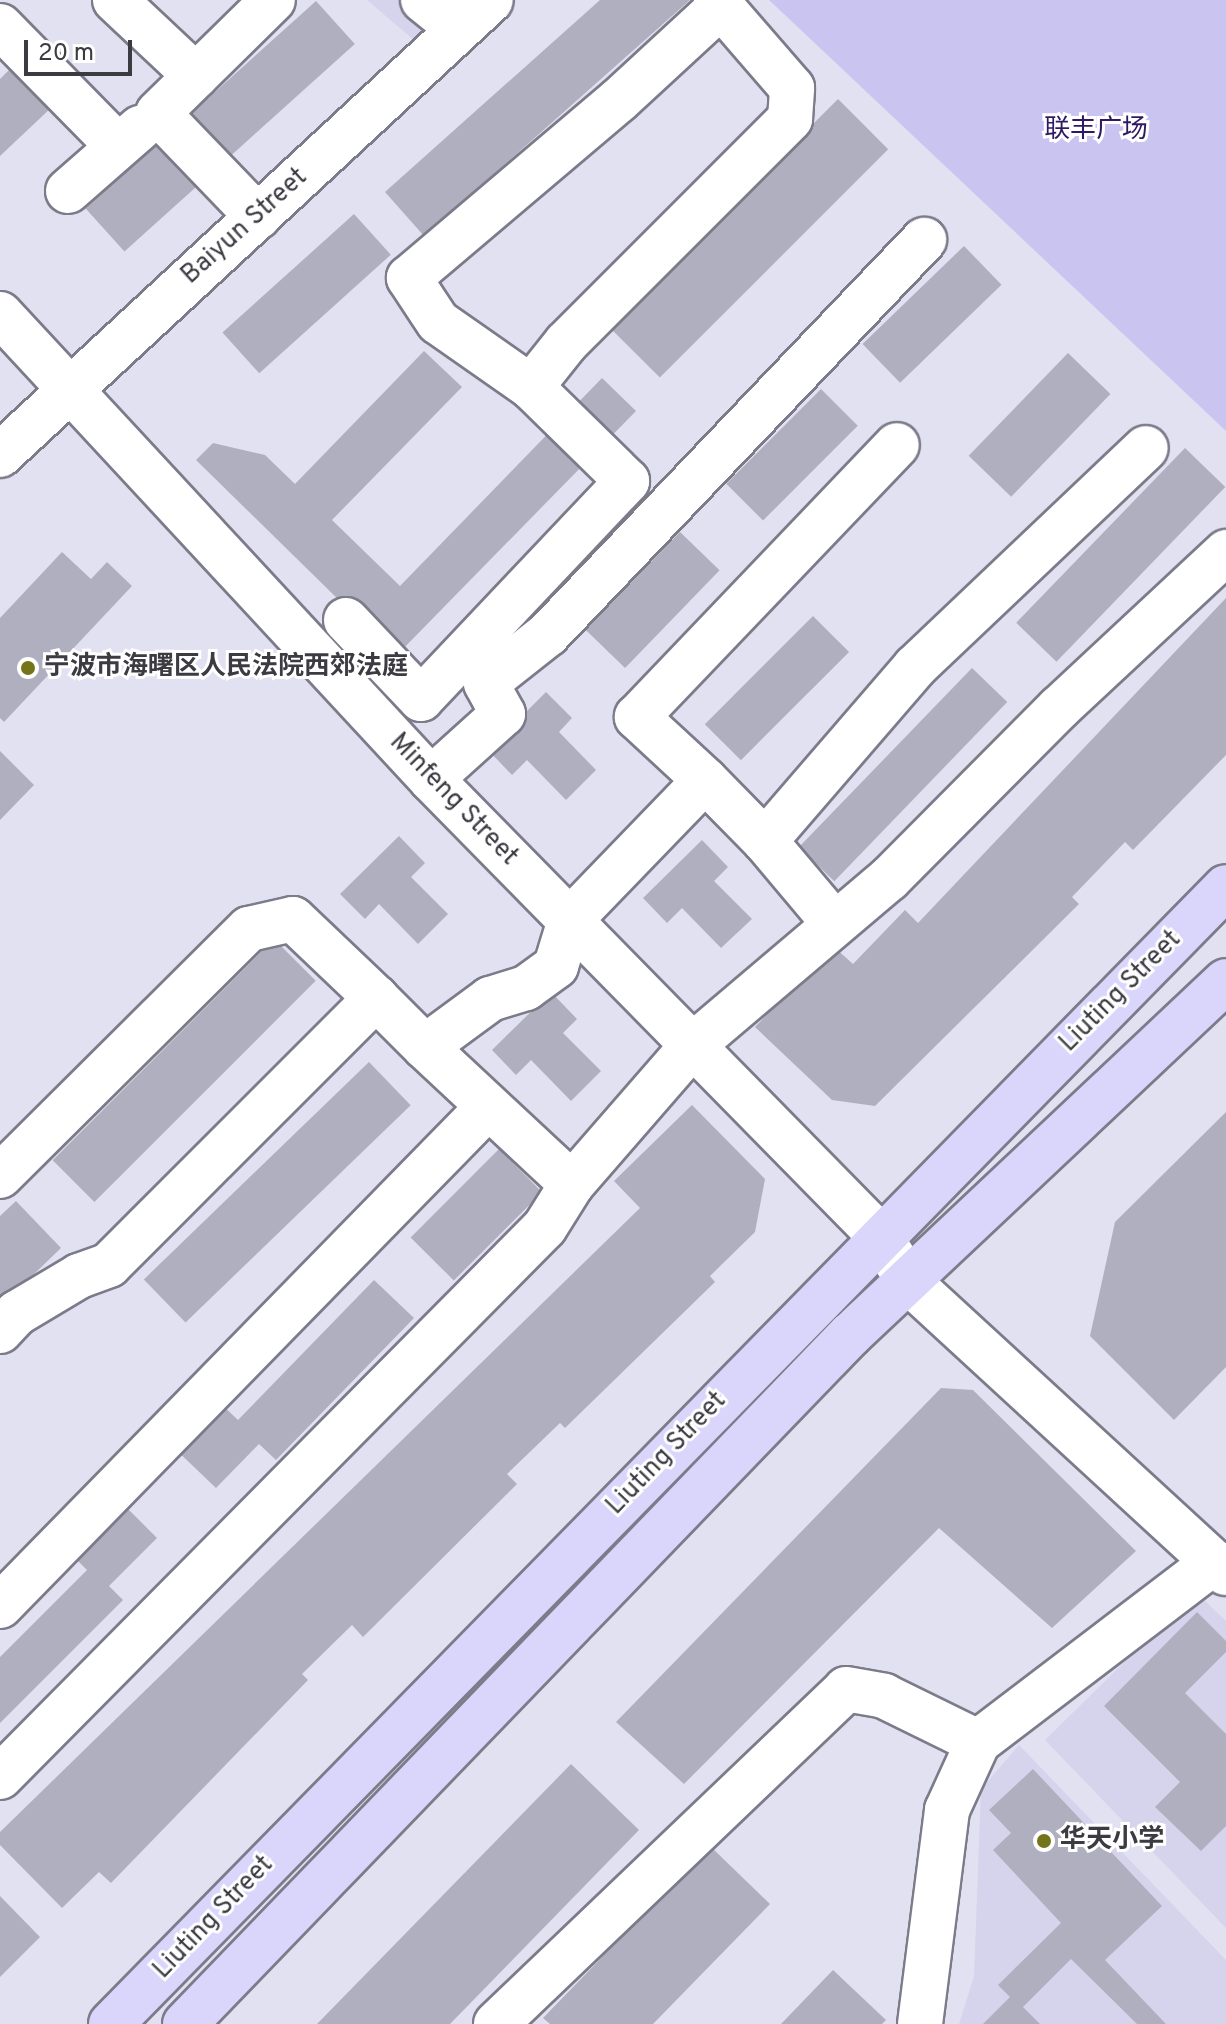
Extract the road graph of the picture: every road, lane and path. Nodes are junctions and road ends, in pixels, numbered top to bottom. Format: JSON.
{"nodes":[{"id":1,"x":115,"y":0,"type":"edge"},
{"id":2,"x":273,"y":0,"type":"edge"},
{"id":3,"x":423,"y":0,"type":"edge"},
{"id":4,"x":491,"y":0,"type":"edge"},
{"id":5,"x":718,"y":3,"type":"edge"},
{"id":6,"x":0,"y":26,"type":"edge"},
{"id":7,"x":459,"y":29,"type":"junction"},
{"id":8,"x":196,"y":76,"type":"junction"},
{"id":9,"x":158,"y":113,"type":"junction"},
{"id":10,"x":118,"y":146,"type":"junction"},
{"id":11,"x":68,"y":191,"type":"dead end"},
{"id":12,"x":258,"y":217,"type":"junction"},
{"id":13,"x":924,"y":240,"type":"dead end"},
{"id":14,"x":0,"y":314,"type":"edge"},
{"id":15,"x":531,"y":387,"type":"junction"},
{"id":16,"x":67,"y":389,"type":"junction"},
{"id":17,"x":897,"y":445,"type":"dead end"},
{"id":18,"x":1146,"y":448,"type":"dead end"},
{"id":19,"x":0,"y":455,"type":"edge"},
{"id":20,"x":1226,"y":552,"type":"edge"},
{"id":21,"x":346,"y":620,"type":"dead end"},
{"id":22,"x":431,"y":779,"type":"junction"},
{"id":23,"x":705,"y":780,"type":"junction"},
{"id":24,"x":765,"y":841,"type":"junction"},
{"id":25,"x":1226,"y":887,"type":"edge"},
{"id":26,"x":570,"y":920,"type":"junction"},
{"id":27,"x":834,"y":923,"type":"junction"},
{"id":28,"x":1226,"y":981,"type":"edge"},
{"id":29,"x":376,"y":998,"type":"junction"},
{"id":30,"x":693,"y":1045,"type":"junction"},
{"id":31,"x":425,"y":1047,"type":"junction"},
{"id":32,"x":486,"y":1109,"type":"junction"},
{"id":33,"x":0,"y":1176,"type":"edge"},
{"id":34,"x":572,"y":1184,"type":"junction"},
{"id":35,"x":879,"y":1235,"type":"junction"},
{"id":36,"x":909,"y":1282,"type":"junction"},
{"id":37,"x":0,"y":1331,"type":"edge"},
{"id":38,"x":1220,"y":1567,"type":"edge"},
{"id":39,"x":0,"y":1606,"type":"edge"},
{"id":40,"x":978,"y":1742,"type":"junction"},
{"id":41,"x":0,"y":1777,"type":"edge"},
{"id":42,"x":507,"y":2020,"type":"edge"},
{"id":43,"x":111,"y":2024,"type":"edge"},
{"id":44,"x":185,"y":2024,"type":"edge"},
{"id":45,"x":920,"y":2024,"type":"edge"}],
"edges":[{"from":1,"to":8,"type":"street"},
{"from":2,"to":8,"type":"street"},
{"from":3,"to":7,"type":"street"},
{"from":4,"to":7,"type":"street","name":"Baiyun Street"},
{"from":5,"to":15,"type":"street"},
{"from":5,"to":15,"type":"street"},
{"from":6,"to":10,"type":"street"},
{"from":7,"to":12,"type":"street","name":"Baiyun Street"},
{"from":8,"to":9,"type":"street"},
{"from":9,"to":10,"type":"street"},
{"from":9,"to":12,"type":"street"},
{"from":10,"to":11,"type":"street"},
{"from":12,"to":16,"type":"street","name":"Baiyun Street"},
{"from":13,"to":22,"type":"street"},
{"from":14,"to":16,"type":"street","name":"Minfeng Street"},
{"from":15,"to":21,"type":"street"},
{"from":16,"to":19,"type":"street","name":"Baiyun Street"},
{"from":16,"to":22,"type":"street","name":"Minfeng Street"},
{"from":17,"to":23,"type":"street"},
{"from":18,"to":24,"type":"street"},
{"from":20,"to":27,"type":"street"},
{"from":22,"to":26,"type":"street","name":"Minfeng Street"},
{"from":23,"to":24,"type":"street"},
{"from":23,"to":26,"type":"street"},
{"from":24,"to":27,"type":"street"},
{"from":25,"to":35,"type":"main road","name":"Liuting Street"},
{"from":26,"to":30,"type":"street","name":"Minfeng Street"},
{"from":26,"to":31,"type":"street"},
{"from":27,"to":30,"type":"street"},
{"from":28,"to":36,"type":"main road","name":"Liuting Street"},
{"from":29,"to":31,"type":"street"},
{"from":29,"to":33,"type":"street"},
{"from":29,"to":37,"type":"street"},
{"from":30,"to":34,"type":"street"},
{"from":30,"to":35,"type":"street","name":"Minfeng Street"},
{"from":31,"to":32,"type":"street"},
{"from":32,"to":34,"type":"street"},
{"from":32,"to":39,"type":"street"},
{"from":34,"to":41,"type":"street"},
{"from":35,"to":36,"type":"street","name":"Minfeng Street"},
{"from":35,"to":43,"type":"main road","name":"Liuting Street"},
{"from":36,"to":38,"type":"street","name":"Minfeng Street"},
{"from":36,"to":44,"type":"main road","name":"Liuting Street"},
{"from":38,"to":40,"type":"street"},
{"from":40,"to":42,"type":"street"},
{"from":40,"to":45,"type":"street"}]}
